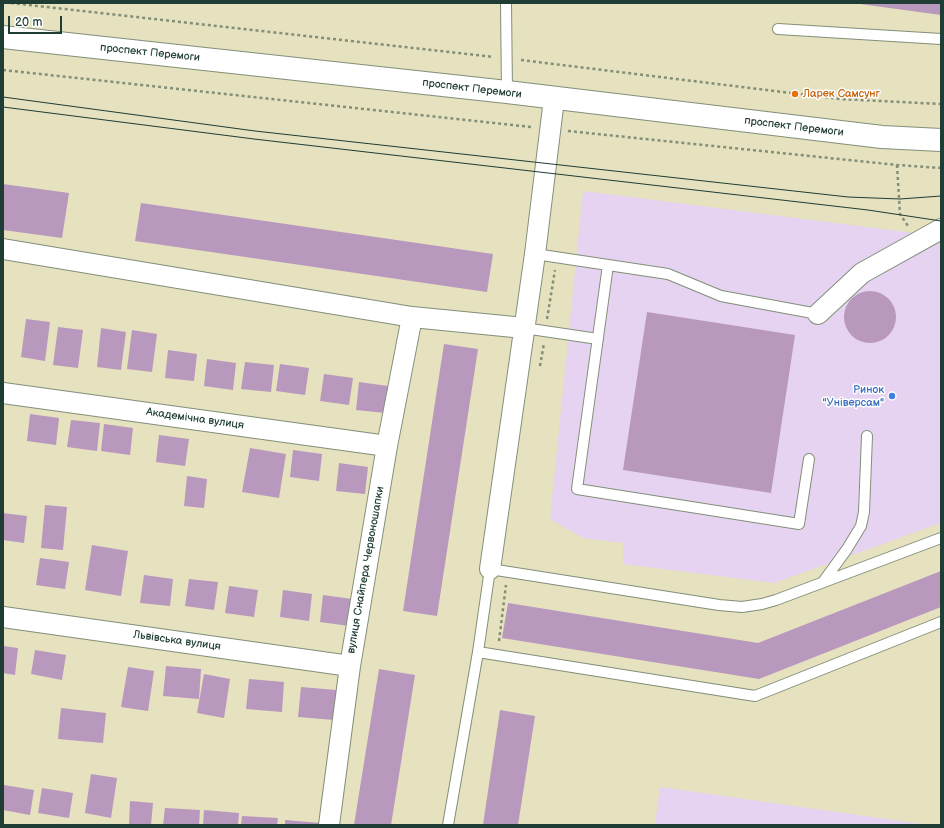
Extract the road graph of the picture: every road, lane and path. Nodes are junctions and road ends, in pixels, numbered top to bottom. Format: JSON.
{"nodes":[{"id":1,"x":12,"y":3,"type":"edge"},
{"id":2,"x":506,"y":3,"type":"edge"},
{"id":3,"x":778,"y":29,"type":"dead end"},
{"id":4,"x":3,"y":37,"type":"edge"},
{"id":5,"x":941,"y":39,"type":"edge"},
{"id":6,"x":507,"y":59,"type":"junction"},
{"id":7,"x":3,"y":70,"type":"edge"},
{"id":8,"x":507,"y":92,"type":"junction"},
{"id":9,"x":554,"y":99,"type":"junction"},
{"id":10,"x":941,"y":104,"type":"edge"},
{"id":11,"x":552,"y":130,"type":"junction"},
{"id":12,"x":941,"y":140,"type":"edge"},
{"id":13,"x":897,"y":165,"type":"junction"},
{"id":14,"x":941,"y":168,"type":"edge"},
{"id":15,"x":941,"y":229,"type":"edge"},
{"id":16,"x":918,"y":242,"type":"junction"},
{"id":17,"x":3,"y":250,"type":"edge"},
{"id":18,"x":535,"y":254,"type":"junction"},
{"id":19,"x":608,"y":265,"type":"junction"},
{"id":20,"x":818,"y":314,"type":"joint"},
{"id":21,"x":412,"y":317,"type":"junction"},
{"id":22,"x":524,"y":328,"type":"junction"},
{"id":23,"x":598,"y":339,"type":"junction"},
{"id":24,"x":3,"y":392,"type":"edge"},
{"id":25,"x":867,"y":436,"type":"dead end"},
{"id":26,"x":387,"y":446,"type":"junction"},
{"id":27,"x":809,"y":459,"type":"dead end"},
{"id":28,"x":941,"y":538,"type":"edge"},
{"id":29,"x":490,"y":569,"type":"junction"},
{"id":30,"x":823,"y":582,"type":"junction"},
{"id":31,"x":3,"y":617,"type":"edge"},
{"id":32,"x":941,"y":622,"type":"edge"},
{"id":33,"x":478,"y":652,"type":"junction"},
{"id":34,"x":350,"y":666,"type":"junction"},
{"id":35,"x":329,"y":825,"type":"edge"},
{"id":36,"x":448,"y":825,"type":"edge"}],
"edges":[{"from":1,"to":6,"type":"path"},
{"from":2,"to":6,"type":"lane"},
{"from":3,"to":5,"type":"lane"},
{"from":4,"to":8,"type":"main road","name":"проспект Перемоги"},
{"from":6,"to":8,"type":"lane"},
{"from":6,"to":10,"type":"path"},
{"from":7,"to":11,"type":"path"},
{"from":8,"to":9,"type":"main road","name":"проспект Перемоги"},
{"from":9,"to":11,"type":"street"},
{"from":9,"to":12,"type":"main road","name":"проспект Перемоги"},
{"from":11,"to":13,"type":"path"},
{"from":11,"to":18,"type":"street"},
{"from":13,"to":14,"type":"path"},
{"from":13,"to":16,"type":"path"},
{"from":15,"to":16,"type":"street"},
{"from":16,"to":20,"type":"street"},
{"from":17,"to":21,"type":"street"},
{"from":18,"to":19,"type":"lane"},
{"from":18,"to":22,"type":"street"},
{"from":19,"to":20,"type":"lane"},
{"from":19,"to":23,"type":"lane"},
{"from":21,"to":22,"type":"street"},
{"from":21,"to":26,"type":"street","name":"вулиця Снайпера Червоношапки"},
{"from":22,"to":23,"type":"lane"},
{"from":22,"to":29,"type":"street"},
{"from":23,"to":27,"type":"lane"},
{"from":24,"to":26,"type":"street","name":"Академічна вулиця"},
{"from":25,"to":30,"type":"lane"},
{"from":26,"to":34,"type":"street","name":"вулиця Снайпера Червоношапки"},
{"from":28,"to":30,"type":"lane"},
{"from":29,"to":30,"type":"lane"},
{"from":29,"to":33,"type":"lane"},
{"from":31,"to":34,"type":"street","name":"Львівська вулиця"},
{"from":32,"to":33,"type":"lane"},
{"from":33,"to":36,"type":"lane"},
{"from":34,"to":35,"type":"street","name":"вулиця Снайпера Червоношапки"}]}
